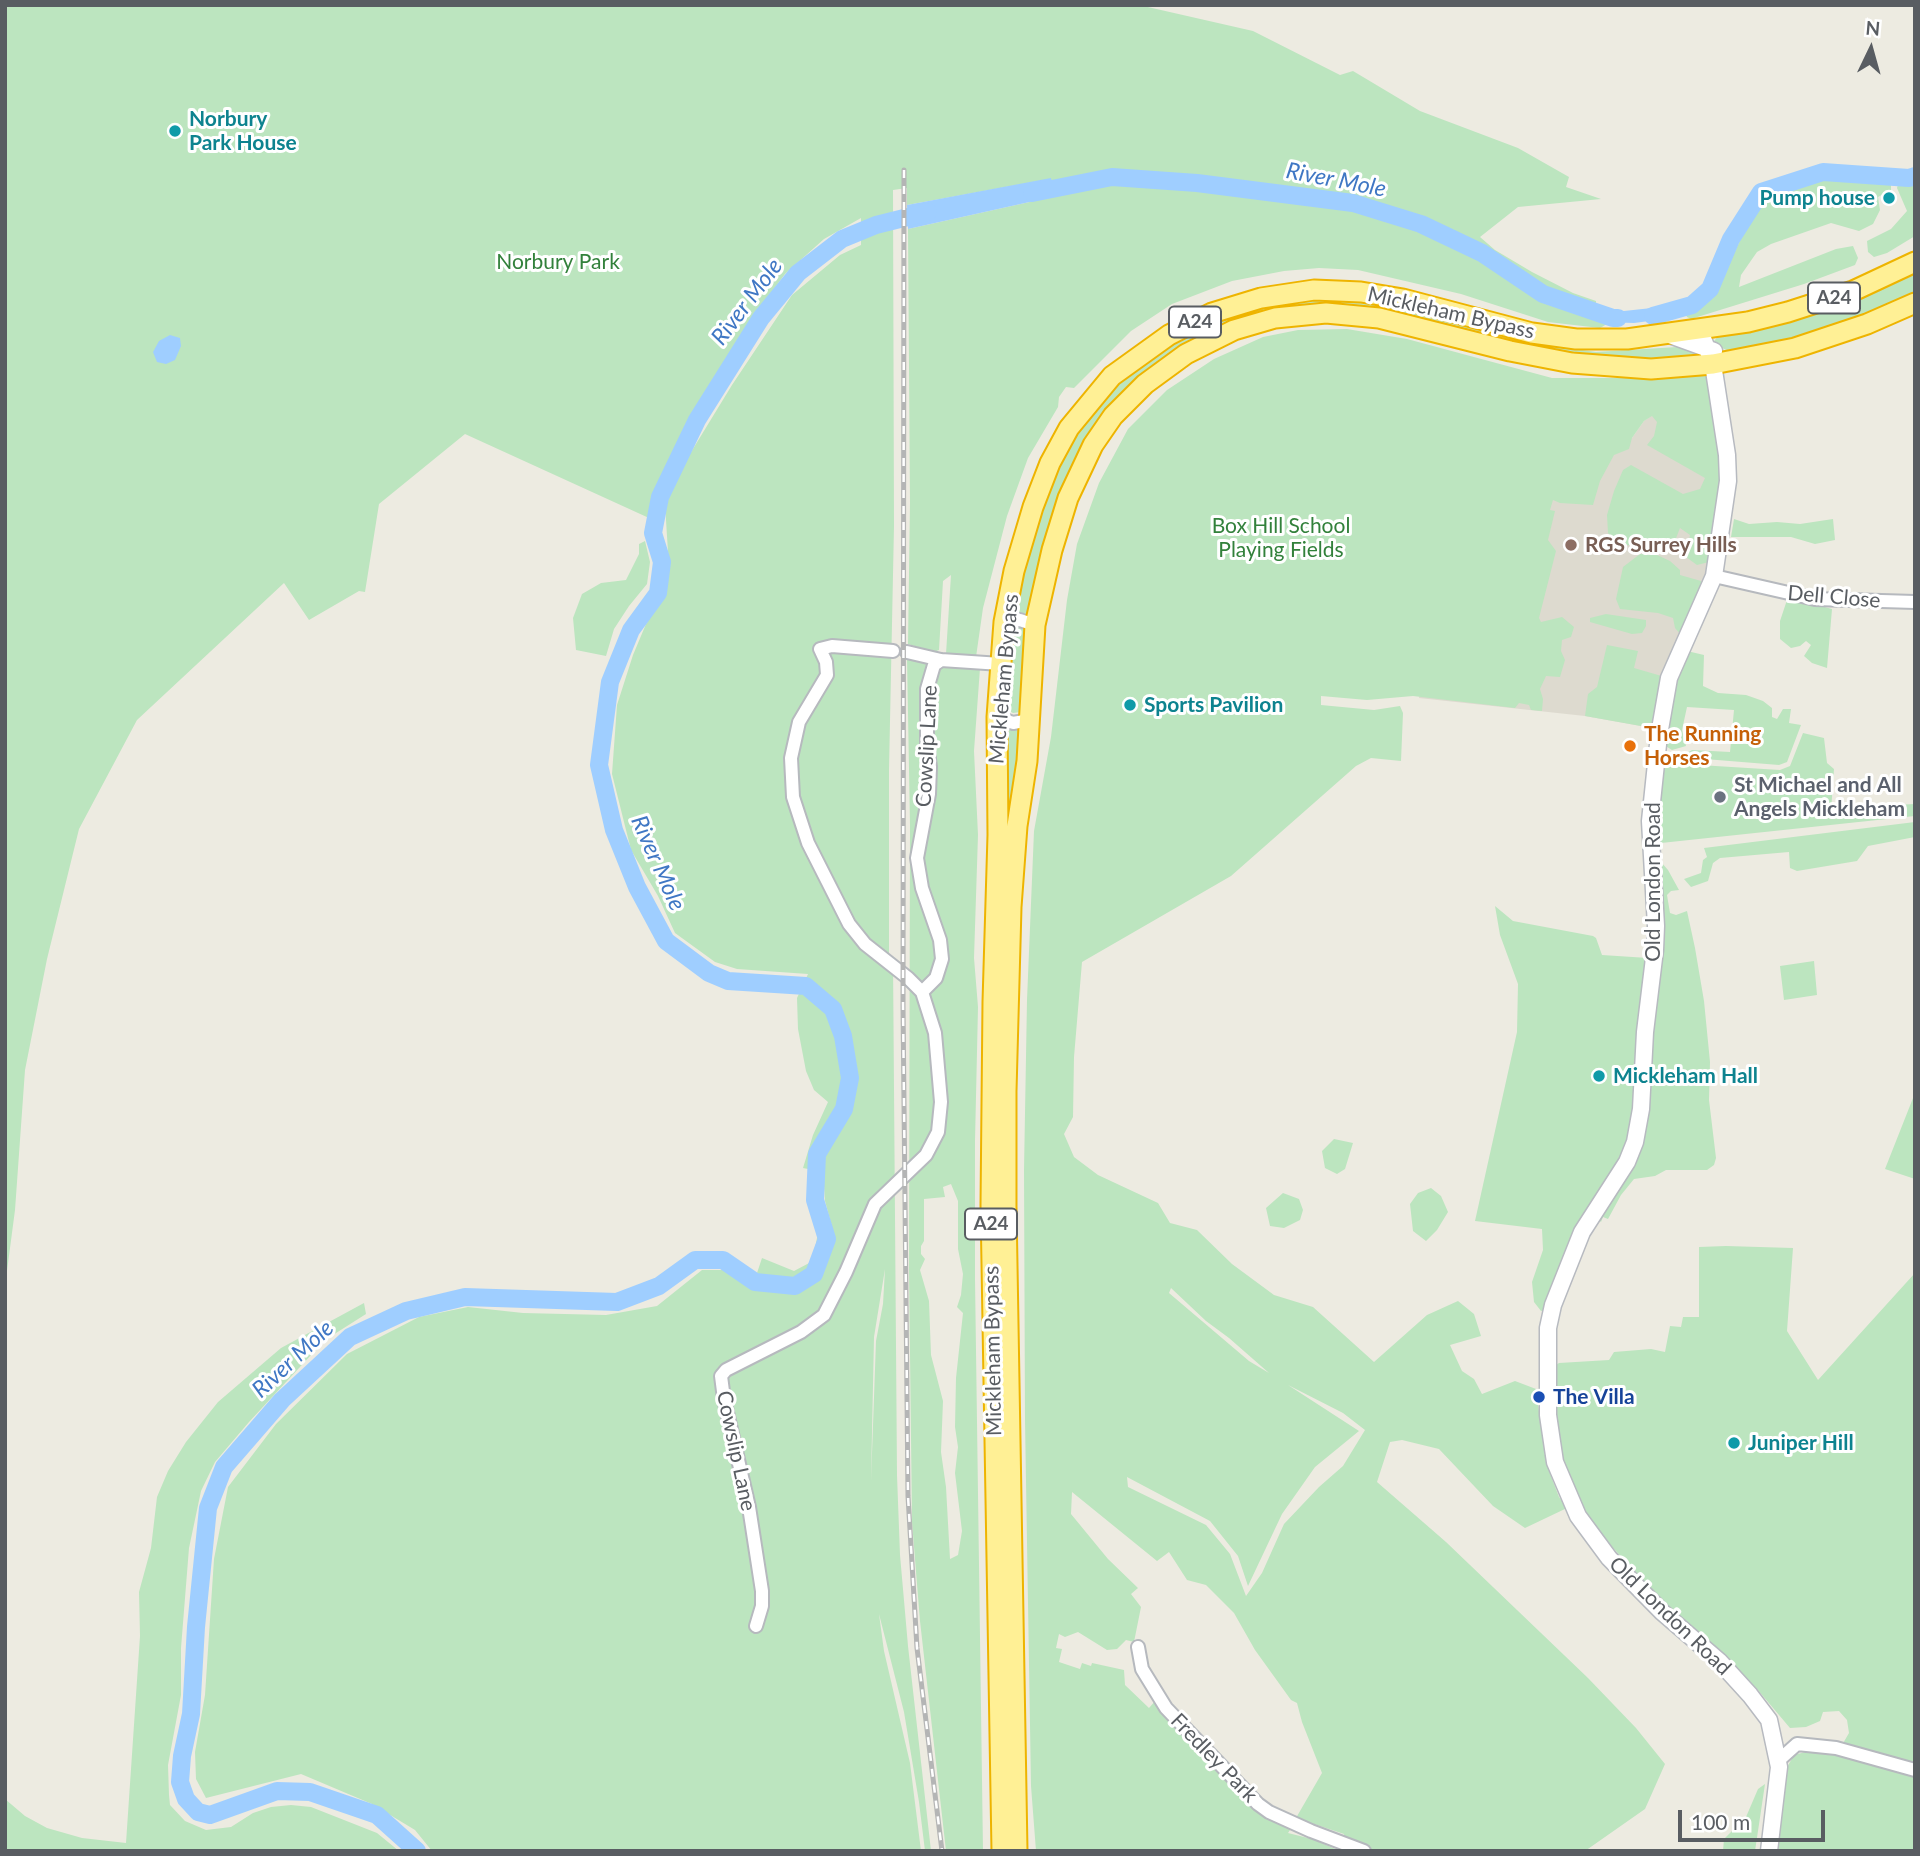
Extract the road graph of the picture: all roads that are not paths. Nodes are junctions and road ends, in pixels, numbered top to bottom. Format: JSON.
{"nodes":[{"id":1,"x":1915,"y":262,"type":"edge"},
{"id":2,"x":1915,"y":303,"type":"edge"},
{"id":3,"x":1696,"y":330,"type":"junction"},
{"id":4,"x":1667,"y":334,"type":"junction"},
{"id":5,"x":1711,"y":357,"type":"junction"},
{"id":6,"x":1714,"y":576,"type":"junction"},
{"id":7,"x":1915,"y":602,"type":"edge"},
{"id":8,"x":1004,"y":622,"type":"junction"},
{"id":9,"x":1035,"y":625,"type":"junction"},
{"id":10,"x":893,"y":651,"type":"dead end"},
{"id":11,"x":907,"y":652,"type":"dead end"},
{"id":12,"x":941,"y":660,"type":"junction"},
{"id":13,"x":1001,"y":664,"type":"junction"},
{"id":14,"x":997,"y":717,"type":"junction"},
{"id":15,"x":1030,"y":720,"type":"junction"},
{"id":16,"x":922,"y":992,"type":"junction"},
{"id":17,"x":756,"y":1626,"type":"dead end"},
{"id":18,"x":1138,"y":1647,"type":"dead end"},
{"id":19,"x":1778,"y":1761,"type":"junction"},
{"id":20,"x":1915,"y":1770,"type":"edge"},
{"id":21,"x":1002,"y":1851,"type":"edge"},
{"id":22,"x":1017,"y":1851,"type":"edge"},
{"id":23,"x":1364,"y":1851,"type":"edge"},
{"id":24,"x":1769,"y":1851,"type":"edge"}],
"edges":[{"from":1,"to":3,"type":"highway","name":"Mickleham Bypass","number":"A24"},
{"from":2,"to":5,"type":"highway","name":"Mickleham Bypass","number":"A24"},
{"from":3,"to":4,"type":"highway","name":"Mickleham Bypass","number":"A24"},
{"from":3,"to":5,"type":"main road","name":"Old London Road"},
{"from":4,"to":5,"type":"main road"},
{"from":4,"to":8,"type":"highway","name":"Mickleham Bypass","number":"A24"},
{"from":5,"to":6,"type":"main road","name":"Old London Road"},
{"from":5,"to":9,"type":"highway","name":"Mickleham Bypass","number":"A24"},
{"from":6,"to":7,"type":"street","name":"Dell Close"},
{"from":6,"to":19,"type":"main road","name":"Old London Road"},
{"from":8,"to":9,"type":"street"},
{"from":8,"to":13,"type":"highway","name":"Mickleham Bypass","number":"A24"},
{"from":9,"to":15,"type":"highway","name":"Mickleham Bypass","number":"A24"},
{"from":10,"to":16,"type":"street"},
{"from":11,"to":12,"type":"street"},
{"from":12,"to":13,"type":"street"},
{"from":12,"to":16,"type":"street","name":"Cowslip Lane"},
{"from":13,"to":14,"type":"highway","name":"Mickleham Bypass","number":"A24"},
{"from":14,"to":15,"type":"street"},
{"from":14,"to":21,"type":"highway","name":"Mickleham Bypass","number":"A24"},
{"from":15,"to":22,"type":"highway","name":"Mickleham Bypass","number":"A24"},
{"from":16,"to":17,"type":"street","name":"Cowslip Lane"},
{"from":18,"to":23,"type":"street","name":"Fredley Park"},
{"from":19,"to":20,"type":"street"},
{"from":19,"to":24,"type":"main road","name":"Old London Road"}]}
